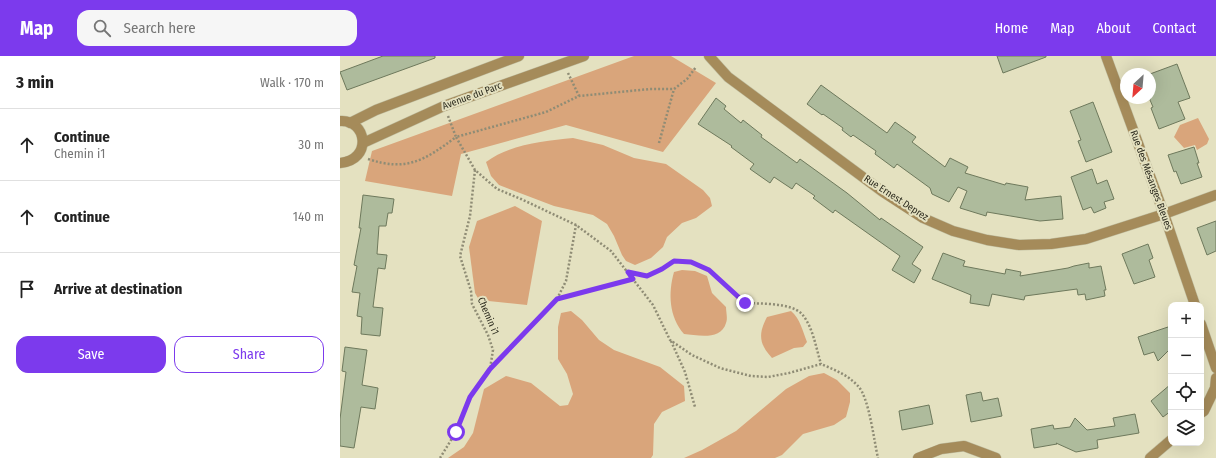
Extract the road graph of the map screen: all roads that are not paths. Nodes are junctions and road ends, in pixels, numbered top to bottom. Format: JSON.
{"nodes":[{"id":1,"x":519,"y":56,"type":"edge"},
{"id":2,"x":584,"y":56,"type":"edge"},
{"id":3,"x":709,"y":56,"type":"edge"},
{"id":4,"x":1106,"y":56,"type":"edge"},
{"id":5,"x":345,"y":122,"type":"edge"},
{"id":6,"x":363,"y":143,"type":"junction"},
{"id":7,"x":340,"y":163,"type":"edge"},
{"id":8,"x":1216,"y":196,"type":"edge"},
{"id":9,"x":1164,"y":214,"type":"junction"},
{"id":10,"x":1194,"y":302,"type":"edge"},
{"id":11,"x":1204,"y":333,"type":"edge"},
{"id":12,"x":1216,"y":368,"type":"edge"},
{"id":13,"x":1216,"y":378,"type":"edge"},
{"id":14,"x":1204,"y":411,"type":"edge"},
{"id":15,"x":1168,"y":443,"type":"edge"},
{"id":16,"x":918,"y":458,"type":"edge"},
{"id":17,"x":996,"y":458,"type":"edge"},
{"id":18,"x":1150,"y":458,"type":"edge"}],
"edges":[{"from":1,"to":5,"type":"street","name":"Avenue du Parc"},
{"from":2,"to":6,"type":"street","name":"Avenue du Parc"},
{"from":3,"to":9,"type":"street","name":"Rue Ernest Deprez"},
{"from":4,"to":9,"type":"street","name":"Rue des Mésanges Bleues"},
{"from":5,"to":6,"type":"street","name":"Avenue du Parc"},
{"from":6,"to":7,"type":"street"},
{"from":8,"to":9,"type":"street","name":"Rue Ernest Deprez"},
{"from":9,"to":10,"type":"street","name":"Rue des Mésanges Bleues"},
{"from":11,"to":12,"type":"street"},
{"from":13,"to":14,"type":"street"},
{"from":15,"to":18,"type":"street"},
{"from":16,"to":17,"type":"street"}]}
